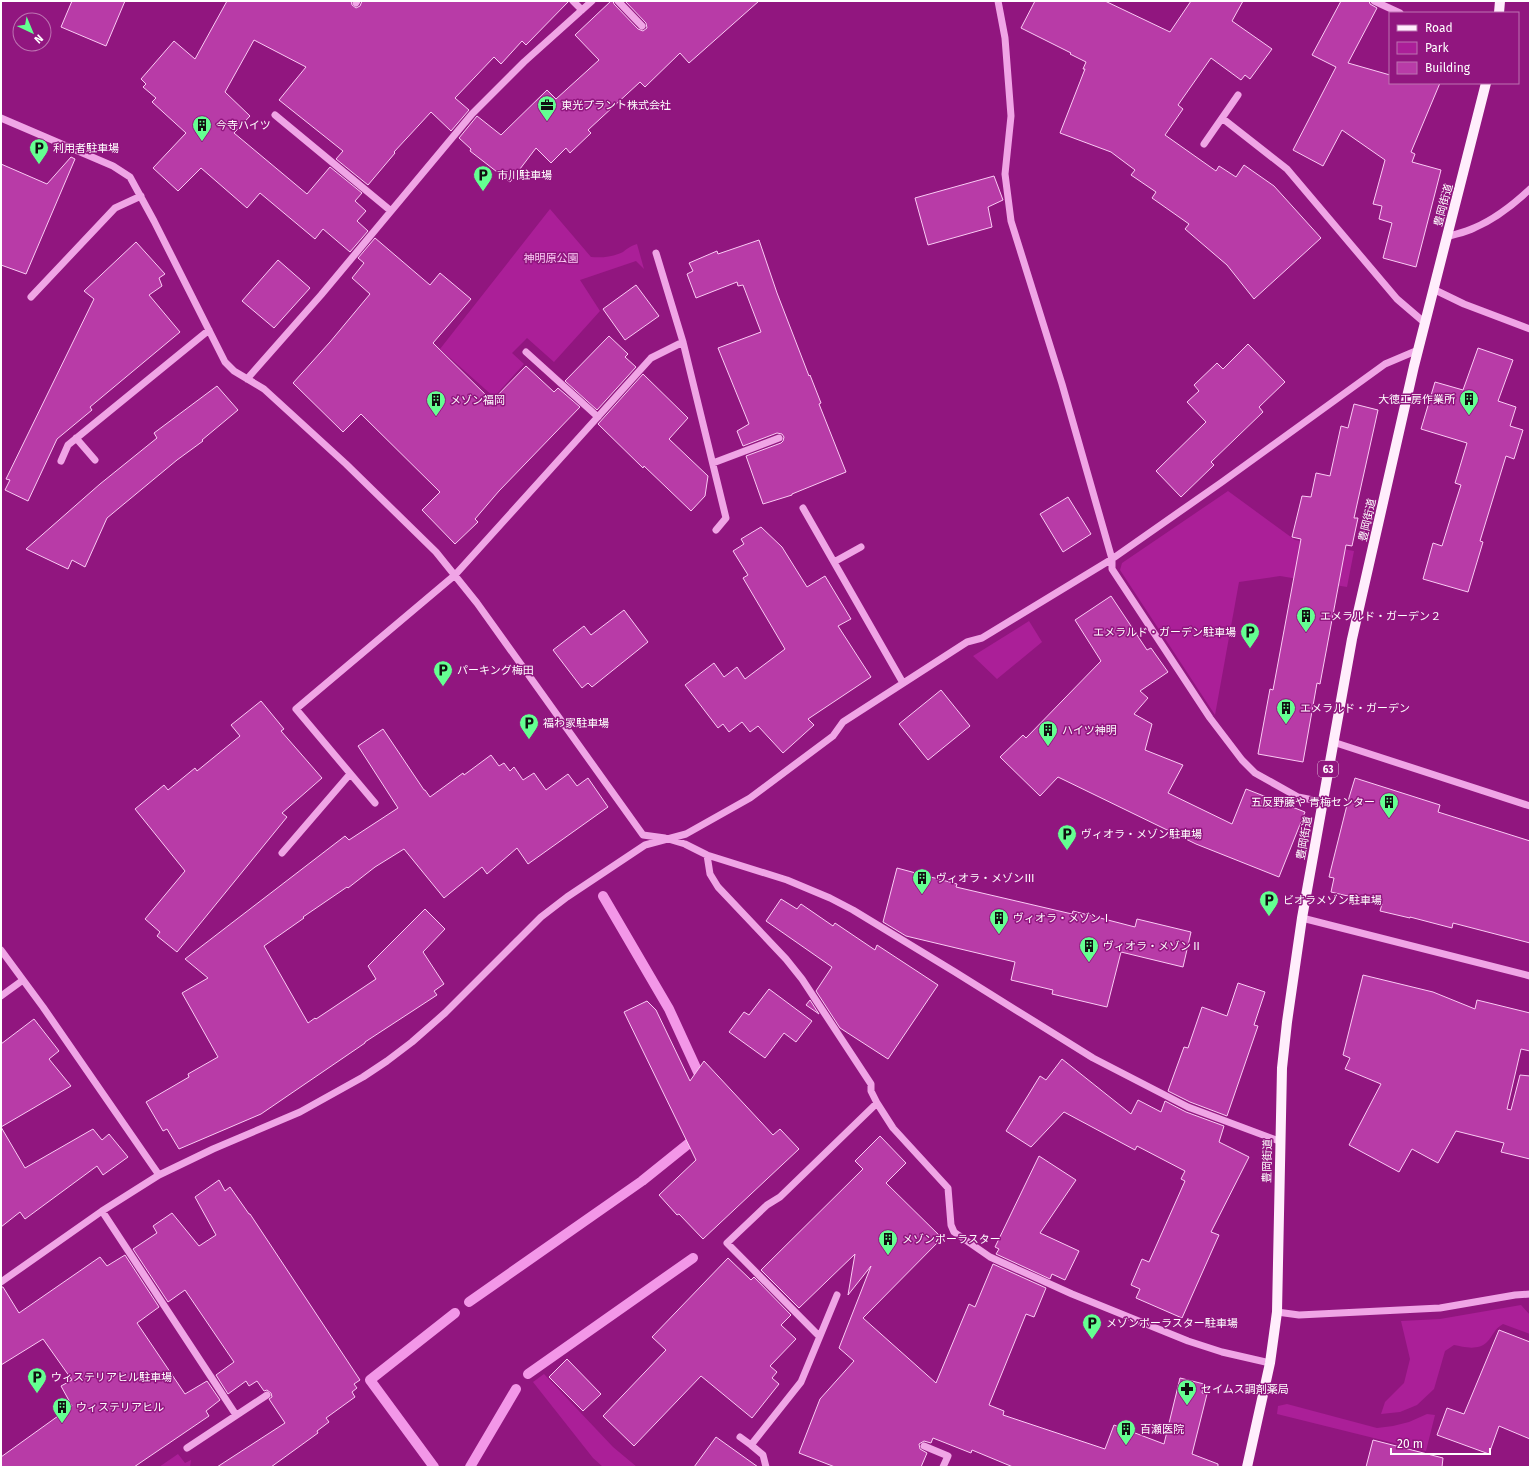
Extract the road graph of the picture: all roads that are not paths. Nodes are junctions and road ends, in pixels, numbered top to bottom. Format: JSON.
{"nodes":[{"id":1,"x":573,"y":1,"type":"edge"},
{"id":2,"x":592,"y":1,"type":"edge"},
{"id":3,"x":618,"y":1,"type":"edge"},
{"id":4,"x":998,"y":1,"type":"edge"},
{"id":5,"x":1374,"y":1,"type":"edge"},
{"id":6,"x":1500,"y":1,"type":"edge"},
{"id":7,"x":582,"y":10,"type":"junction"},
{"id":8,"x":1398,"y":12,"type":"edge"},
{"id":9,"x":1500,"y":12,"type":"edge"},
{"id":10,"x":642,"y":26,"type":"dead end"},
{"id":11,"x":1486,"y":84,"type":"edge"},
{"id":12,"x":1238,"y":95,"type":"dead end"},
{"id":13,"x":275,"y":115,"type":"dead end"},
{"id":14,"x":1,"y":118,"type":"edge"},
{"id":15,"x":1222,"y":118,"type":"junction"},
{"id":16,"x":1204,"y":144,"type":"dead end"},
{"id":17,"x":1530,"y":189,"type":"edge"},
{"id":18,"x":141,"y":196,"type":"junction"},
{"id":19,"x":391,"y":211,"type":"junction"},
{"id":20,"x":1447,"y":237,"type":"junction"},
{"id":21,"x":656,"y":252,"type":"dead end"},
{"id":22,"x":1433,"y":289,"type":"junction"},
{"id":23,"x":31,"y":297,"type":"dead end"},
{"id":24,"x":1425,"y":323,"type":"junction"},
{"id":25,"x":1530,"y":329,"type":"edge"},
{"id":26,"x":209,"y":330,"type":"junction"},
{"id":27,"x":683,"y":342,"type":"junction"},
{"id":28,"x":1418,"y":350,"type":"junction"},
{"id":29,"x":526,"y":352,"type":"dead end"},
{"id":30,"x":247,"y":379,"type":"junction"},
{"id":31,"x":598,"y":417,"type":"junction"},
{"id":32,"x":76,"y":438,"type":"junction"},
{"id":33,"x":779,"y":438,"type":"dead end"},
{"id":34,"x":95,"y":460,"type":"dead end"},
{"id":35,"x":61,"y":461,"type":"dead end"},
{"id":36,"x":712,"y":463,"type":"junction"},
{"id":37,"x":803,"y":508,"type":"dead end"},
{"id":38,"x":716,"y":530,"type":"dead end"},
{"id":39,"x":861,"y":547,"type":"dead end"},
{"id":40,"x":1112,"y":559,"type":"junction"},
{"id":41,"x":834,"y":562,"type":"junction"},
{"id":42,"x":455,"y":575,"type":"junction"},
{"id":43,"x":903,"y":683,"type":"junction"},
{"id":44,"x":1333,"y":742,"type":"junction"},
{"id":45,"x":350,"y":774,"type":"junction"},
{"id":46,"x":1323,"y":802,"type":"junction"},
{"id":47,"x":375,"y":803,"type":"dead end"},
{"id":48,"x":1530,"y":806,"type":"edge"},
{"id":49,"x":665,"y":838,"type":"junction"},
{"id":50,"x":282,"y":853,"type":"dead end"},
{"id":51,"x":706,"y":855,"type":"junction"},
{"id":52,"x":1302,"y":918,"type":"junction"},
{"id":53,"x":1,"y":950,"type":"edge"},
{"id":54,"x":1530,"y":976,"type":"edge"},
{"id":55,"x":23,"y":980,"type":"junction"},
{"id":56,"x":1,"y":996,"type":"edge"},
{"id":57,"x":877,"y":1103,"type":"junction"},
{"id":58,"x":1280,"y":1141,"type":"junction"},
{"id":59,"x":159,"y":1174,"type":"junction"},
{"id":60,"x":102,"y":1212,"type":"junction"},
{"id":61,"x":1,"y":1282,"type":"edge"},
{"id":62,"x":1530,"y":1294,"type":"edge"},
{"id":63,"x":837,"y":1295,"type":"dead end"},
{"id":64,"x":1277,"y":1312,"type":"junction"},
{"id":65,"x":819,"y":1336,"type":"junction"},
{"id":66,"x":1270,"y":1363,"type":"junction"},
{"id":67,"x":267,"y":1395,"type":"dead end"},
{"id":68,"x":236,"y":1415,"type":"junction"},
{"id":69,"x":740,"y":1437,"type":"dead end"},
{"id":70,"x":751,"y":1445,"type":"junction"},
{"id":71,"x":924,"y":1446,"type":"dead end"},
{"id":72,"x":187,"y":1448,"type":"dead end"},
{"id":73,"x":766,"y":1467,"type":"edge"},
{"id":74,"x":943,"y":1467,"type":"edge"},
{"id":75,"x":1247,"y":1467,"type":"edge"}],
"edges":[{"from":1,"to":7,"type":"street"},
{"from":2,"to":7,"type":"street"},
{"from":3,"to":10,"type":"street"},
{"from":4,"to":40,"type":"street"},
{"from":5,"to":8,"type":"street"},
{"from":6,"to":9,"type":"main road"},
{"from":7,"to":19,"type":"street"},
{"from":11,"to":20,"type":"main road","name":"豊岡街道","number":"63"},
{"from":12,"to":15,"type":"street"},
{"from":13,"to":19,"type":"street"},
{"from":14,"to":18,"type":"street"},
{"from":15,"to":16,"type":"street"},
{"from":15,"to":24,"type":"street"},
{"from":17,"to":20,"type":"street"},
{"from":18,"to":23,"type":"street"},
{"from":18,"to":26,"type":"street"},
{"from":19,"to":30,"type":"street"},
{"from":20,"to":22,"type":"main road","name":"豊岡街道","number":"63"},
{"from":21,"to":27,"type":"street"},
{"from":22,"to":24,"type":"main road","name":"豊岡街道","number":"63"},
{"from":22,"to":25,"type":"street"},
{"from":24,"to":28,"type":"main road","name":"豊岡街道","number":"63"},
{"from":26,"to":30,"type":"street"},
{"from":26,"to":32,"type":"street"},
{"from":27,"to":31,"type":"street"},
{"from":27,"to":36,"type":"street"},
{"from":28,"to":40,"type":"street"},
{"from":28,"to":44,"type":"main road","name":"豊岡街道","number":"63"},
{"from":29,"to":31,"type":"street"},
{"from":30,"to":42,"type":"street"},
{"from":31,"to":42,"type":"street"},
{"from":32,"to":34,"type":"street"},
{"from":32,"to":35,"type":"street"},
{"from":33,"to":36,"type":"street"},
{"from":36,"to":38,"type":"street"},
{"from":37,"to":41,"type":"street"},
{"from":39,"to":41,"type":"street"},
{"from":40,"to":43,"type":"street"},
{"from":40,"to":46,"type":"street"},
{"from":41,"to":43,"type":"street"},
{"from":42,"to":45,"type":"street"},
{"from":42,"to":49,"type":"street"},
{"from":43,"to":49,"type":"street"},
{"from":44,"to":46,"type":"main road","name":"豊岡街道","number":"63"},
{"from":44,"to":48,"type":"street"},
{"from":45,"to":47,"type":"street"},
{"from":45,"to":50,"type":"street"},
{"from":46,"to":52,"type":"main road","name":"豊岡街道","number":"63"},
{"from":49,"to":51,"type":"street"},
{"from":49,"to":59,"type":"street"},
{"from":51,"to":57,"type":"street"},
{"from":51,"to":58,"type":"street"},
{"from":52,"to":54,"type":"street"},
{"from":52,"to":58,"type":"main road","name":"豊岡街道","number":"63"},
{"from":53,"to":55,"type":"street"},
{"from":55,"to":56,"type":"street"},
{"from":55,"to":59,"type":"street"},
{"from":57,"to":65,"type":"street"},
{"from":57,"to":66,"type":"street"},
{"from":58,"to":64,"type":"main road","name":"豊岡街道","number":"63"},
{"from":59,"to":60,"type":"street"},
{"from":60,"to":61,"type":"street"},
{"from":60,"to":68,"type":"street"},
{"from":62,"to":64,"type":"street"},
{"from":63,"to":65,"type":"street"},
{"from":64,"to":66,"type":"main road","name":"豊岡街道","number":"63"},
{"from":65,"to":70,"type":"street"},
{"from":66,"to":75,"type":"main road","name":"豊岡街道","number":"63"},
{"from":67,"to":68,"type":"street"},
{"from":68,"to":72,"type":"street"},
{"from":69,"to":70,"type":"street"},
{"from":70,"to":73,"type":"street"},
{"from":71,"to":74,"type":"street"}]}
